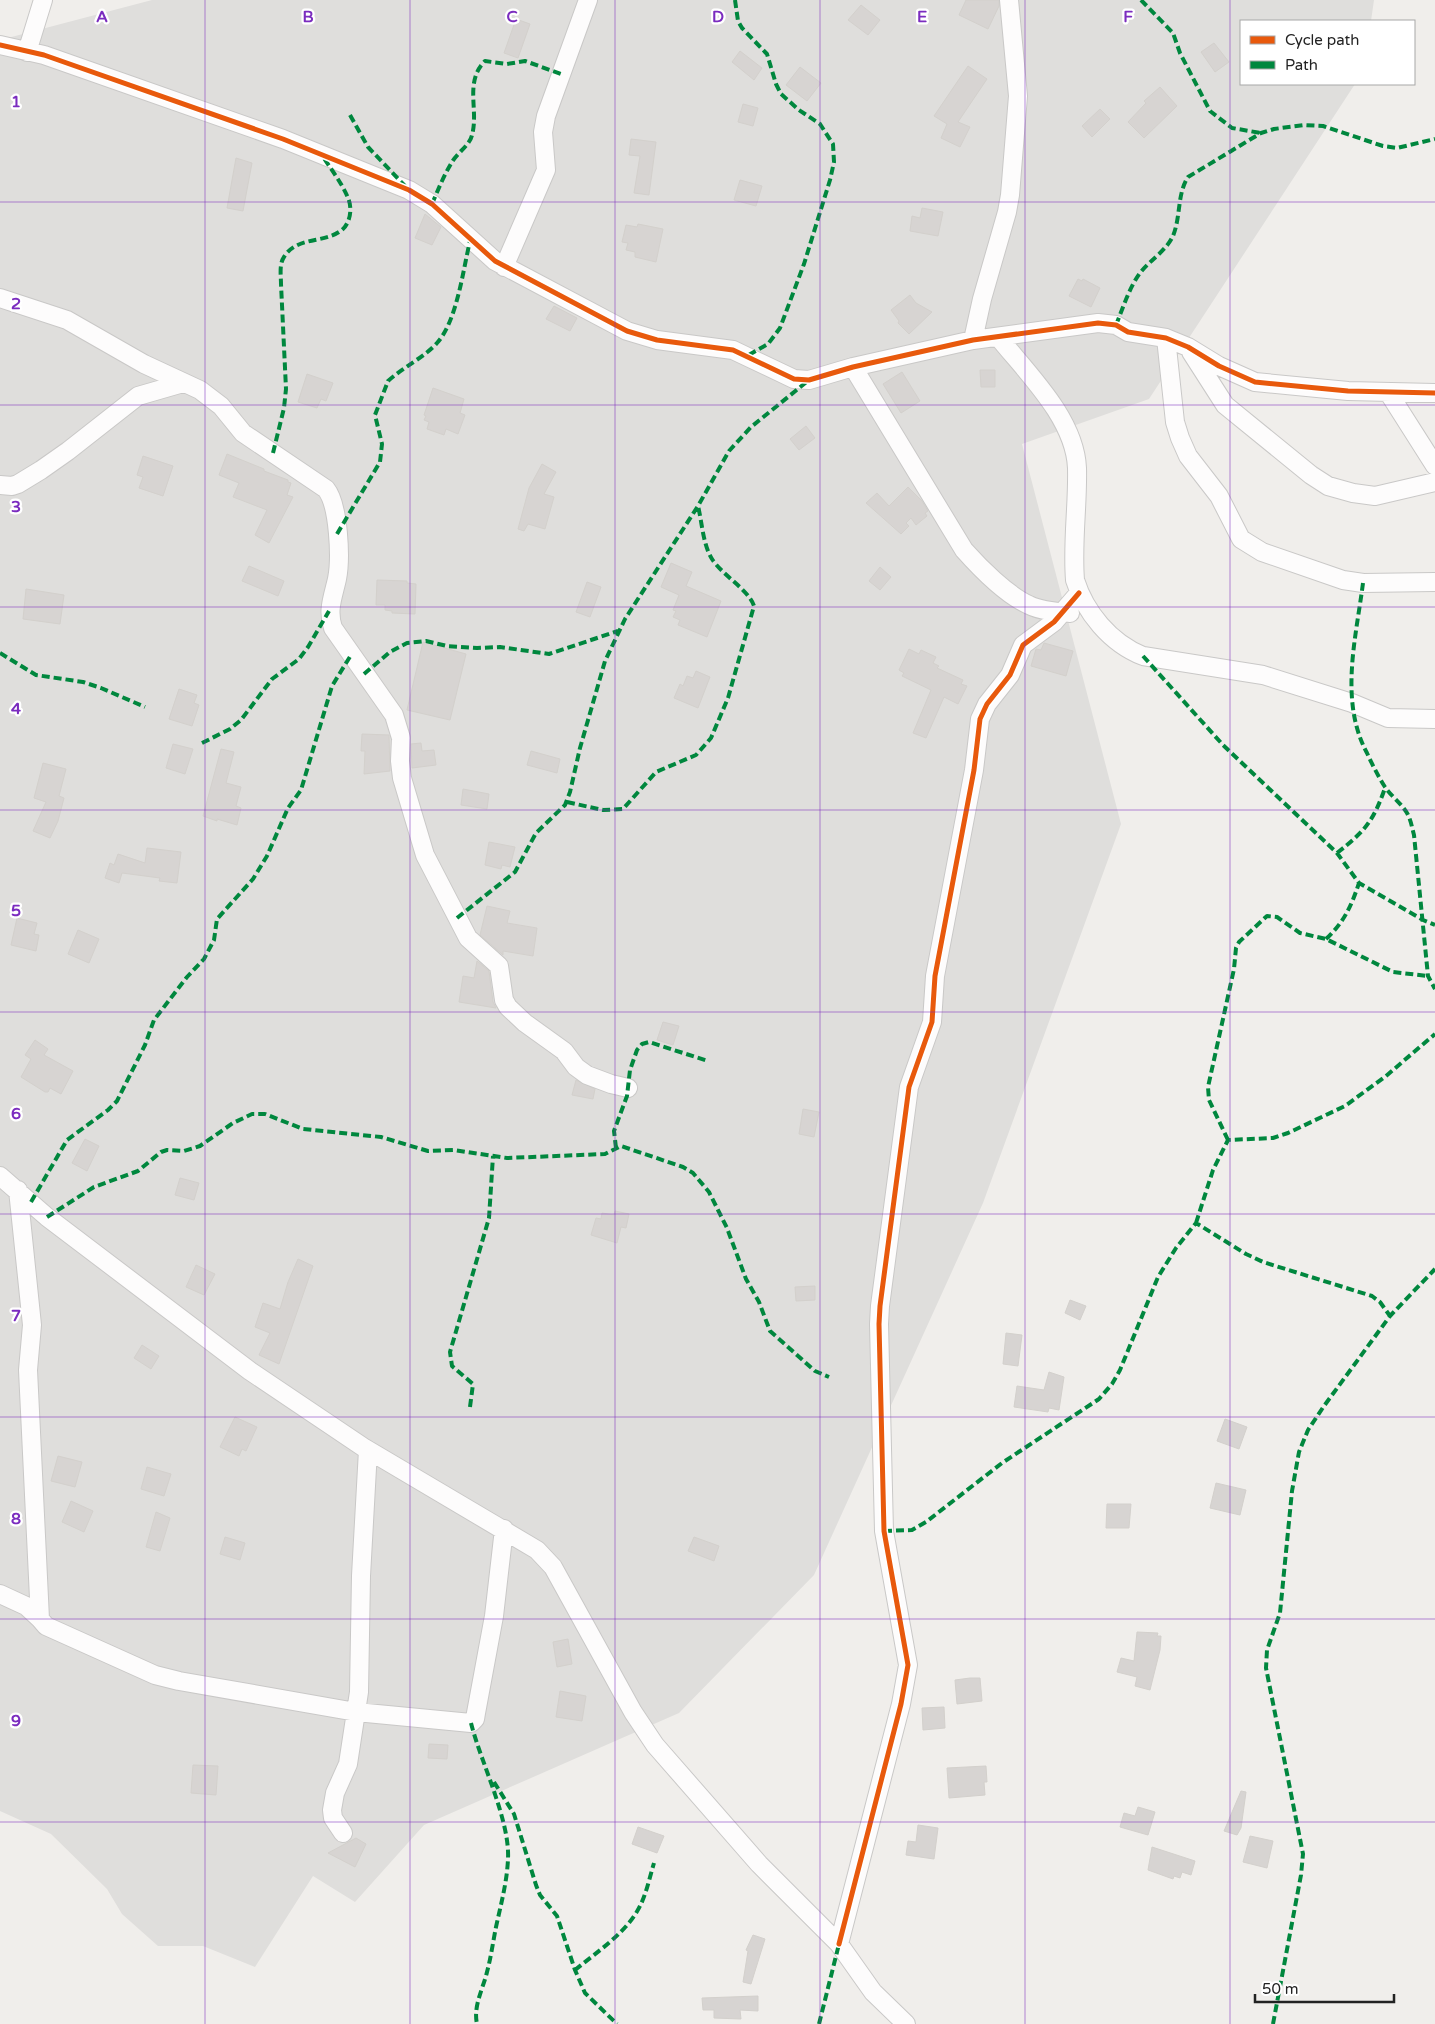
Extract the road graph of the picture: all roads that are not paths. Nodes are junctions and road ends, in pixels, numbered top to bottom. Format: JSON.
{"nodes":[{"id":1,"x":43,"y":0,"type":"edge"},
{"id":2,"x":588,"y":0,"type":"edge"},
{"id":3,"x":1009,"y":0,"type":"edge"},
{"id":4,"x":0,"y":45,"type":"edge"},
{"id":5,"x":27,"y":52,"type":"junction"},
{"id":6,"x":504,"y":267,"type":"junction"},
{"id":7,"x":0,"y":298,"type":"edge"},
{"id":8,"x":999,"y":338,"type":"junction"},
{"id":9,"x":1166,"y":338,"type":"junction"},
{"id":10,"x":973,"y":340,"type":"junction"},
{"id":11,"x":1188,"y":347,"type":"junction"},
{"id":12,"x":853,"y":367,"type":"junction"},
{"id":13,"x":183,"y":383,"type":"junction"},
{"id":14,"x":1388,"y":392,"type":"junction"},
{"id":15,"x":1435,"y":393,"type":"edge"},
{"id":16,"x":1435,"y":466,"type":"edge"},
{"id":17,"x":1435,"y":482,"type":"edge"},
{"id":18,"x":0,"y":485,"type":"edge"},
{"id":19,"x":1435,"y":582,"type":"edge"},
{"id":20,"x":1079,"y":593,"type":"junction"},
{"id":21,"x":1063,"y":613,"type":"junction"},
{"id":22,"x":1092,"y":615,"type":"junction"},
{"id":23,"x":1435,"y":719,"type":"edge"},
{"id":24,"x":628,"y":1088,"type":"dead end"},
{"id":25,"x":0,"y":1176,"type":"edge"},
{"id":26,"x":18,"y":1190,"type":"junction"},
{"id":27,"x":368,"y":1450,"type":"junction"},
{"id":28,"x":504,"y":1529,"type":"junction"},
{"id":29,"x":0,"y":1594,"type":"edge"},
{"id":30,"x":40,"y":1618,"type":"junction"},
{"id":31,"x":356,"y":1712,"type":"junction"},
{"id":32,"x":343,"y":1833,"type":"dead end"},
{"id":33,"x":839,"y":1944,"type":"junction"},
{"id":34,"x":906,"y":2024,"type":"edge"}],
"edges":[{"from":1,"to":5,"type":"street"},
{"from":2,"to":6,"type":"street"},
{"from":3,"to":10,"type":"street"},
{"from":4,"to":5,"type":"street"},
{"from":5,"to":6,"type":"street"},
{"from":6,"to":12,"type":"street"},
{"from":7,"to":13,"type":"street"},
{"from":8,"to":9,"type":"street"},
{"from":8,"to":10,"type":"street"},
{"from":8,"to":20,"type":"street"},
{"from":9,"to":11,"type":"street"},
{"from":9,"to":19,"type":"street"},
{"from":10,"to":12,"type":"street"},
{"from":11,"to":14,"type":"street"},
{"from":11,"to":17,"type":"street"},
{"from":12,"to":21,"type":"street"},
{"from":13,"to":18,"type":"street"},
{"from":13,"to":24,"type":"street"},
{"from":14,"to":15,"type":"street"},
{"from":14,"to":16,"type":"street"},
{"from":20,"to":21,"type":"street"},
{"from":20,"to":22,"type":"street"},
{"from":21,"to":22,"type":"street"},
{"from":21,"to":33,"type":"street"},
{"from":22,"to":23,"type":"street"},
{"from":25,"to":26,"type":"street"},
{"from":26,"to":27,"type":"street"},
{"from":26,"to":30,"type":"street"},
{"from":27,"to":28,"type":"street"},
{"from":27,"to":31,"type":"street"},
{"from":28,"to":31,"type":"street"},
{"from":28,"to":33,"type":"street"},
{"from":29,"to":30,"type":"street"},
{"from":30,"to":31,"type":"street"},
{"from":31,"to":32,"type":"street"},
{"from":33,"to":34,"type":"street"}]}
